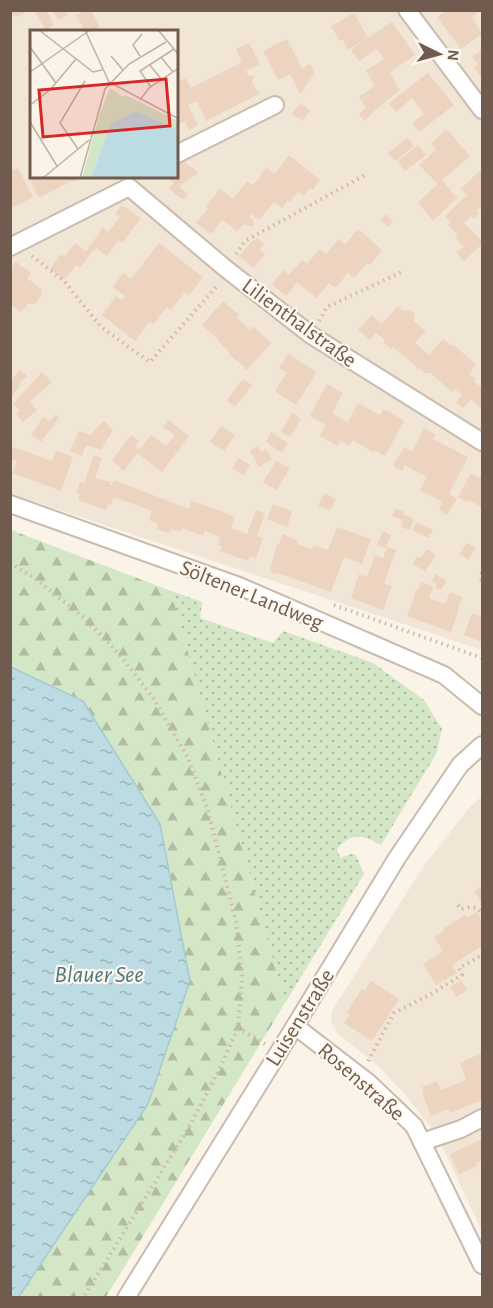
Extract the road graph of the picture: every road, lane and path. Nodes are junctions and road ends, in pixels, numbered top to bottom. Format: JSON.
{"nodes":[{"id":1,"x":407,"y":10,"type":"edge"},
{"id":2,"x":275,"y":105,"type":"dead end"},
{"id":3,"x":483,"y":110,"type":"edge"},
{"id":4,"x":178,"y":154,"type":"edge"},
{"id":5,"x":365,"y":175,"type":"dead end"},
{"id":6,"x":136,"y":182,"type":"edge"},
{"id":7,"x":13,"y":245,"type":"edge"},
{"id":8,"x":228,"y":270,"type":"junction"},
{"id":9,"x":404,"y":271,"type":"dead end"},
{"id":10,"x":311,"y":334,"type":"junction"},
{"id":11,"x":483,"y":442,"type":"edge"},
{"id":12,"x":10,"y":504,"type":"edge"},
{"id":13,"x":10,"y":563,"type":"edge"},
{"id":14,"x":483,"y":573,"type":"edge"},
{"id":15,"x":483,"y":580,"type":"edge"},
{"id":16,"x":483,"y":706,"type":"edge"},
{"id":17,"x":483,"y":745,"type":"edge"},
{"id":18,"x":458,"y":905,"type":"dead end"},
{"id":19,"x":483,"y":913,"type":"edge"},
{"id":20,"x":483,"y":955,"type":"edge"},
{"id":21,"x":295,"y":1026,"type":"junction"},
{"id":22,"x":238,"y":1028,"type":"junction"},
{"id":23,"x":278,"y":1052,"type":"junction"},
{"id":24,"x":360,"y":1076,"type":"junction"},
{"id":25,"x":483,"y":1119,"type":"edge"},
{"id":26,"x":422,"y":1142,"type":"junction"},
{"id":27,"x":482,"y":1264,"type":"edge"},
{"id":28,"x":82,"y":1298,"type":"edge"},
{"id":29,"x":126,"y":1298,"type":"edge"}],
"edges":[{"from":1,"to":3,"type":"street"},
{"from":2,"to":4,"type":"street"},
{"from":5,"to":8,"type":"path"},
{"from":6,"to":7,"type":"street","name":"Lilienthalstraße"},
{"from":6,"to":8,"type":"street","name":"Lilienthalstraße"},
{"from":7,"to":8,"type":"path"},
{"from":8,"to":10,"type":"street","name":"Lilienthalstraße"},
{"from":9,"to":10,"type":"path"},
{"from":10,"to":11,"type":"street","name":"Lilienthalstraße"},
{"from":12,"to":16,"type":"street","name":"Söltener Landweg"},
{"from":13,"to":22,"type":"path"},
{"from":14,"to":15,"type":"path"},
{"from":17,"to":21,"type":"street","name":"Luisenstraße"},
{"from":18,"to":19,"type":"path"},
{"from":20,"to":24,"type":"path"},
{"from":21,"to":23,"type":"street","name":"Luisenstraße"},
{"from":21,"to":24,"type":"street","name":"Rosenstraße"},
{"from":22,"to":23,"type":"path"},
{"from":22,"to":28,"type":"path"},
{"from":23,"to":29,"type":"street","name":"Luisenstraße"},
{"from":24,"to":26,"type":"street","name":"Rosenstraße"},
{"from":25,"to":26,"type":"street","name":"Rosenstraße"},
{"from":26,"to":27,"type":"street","name":"Rosenstraße"}]}
